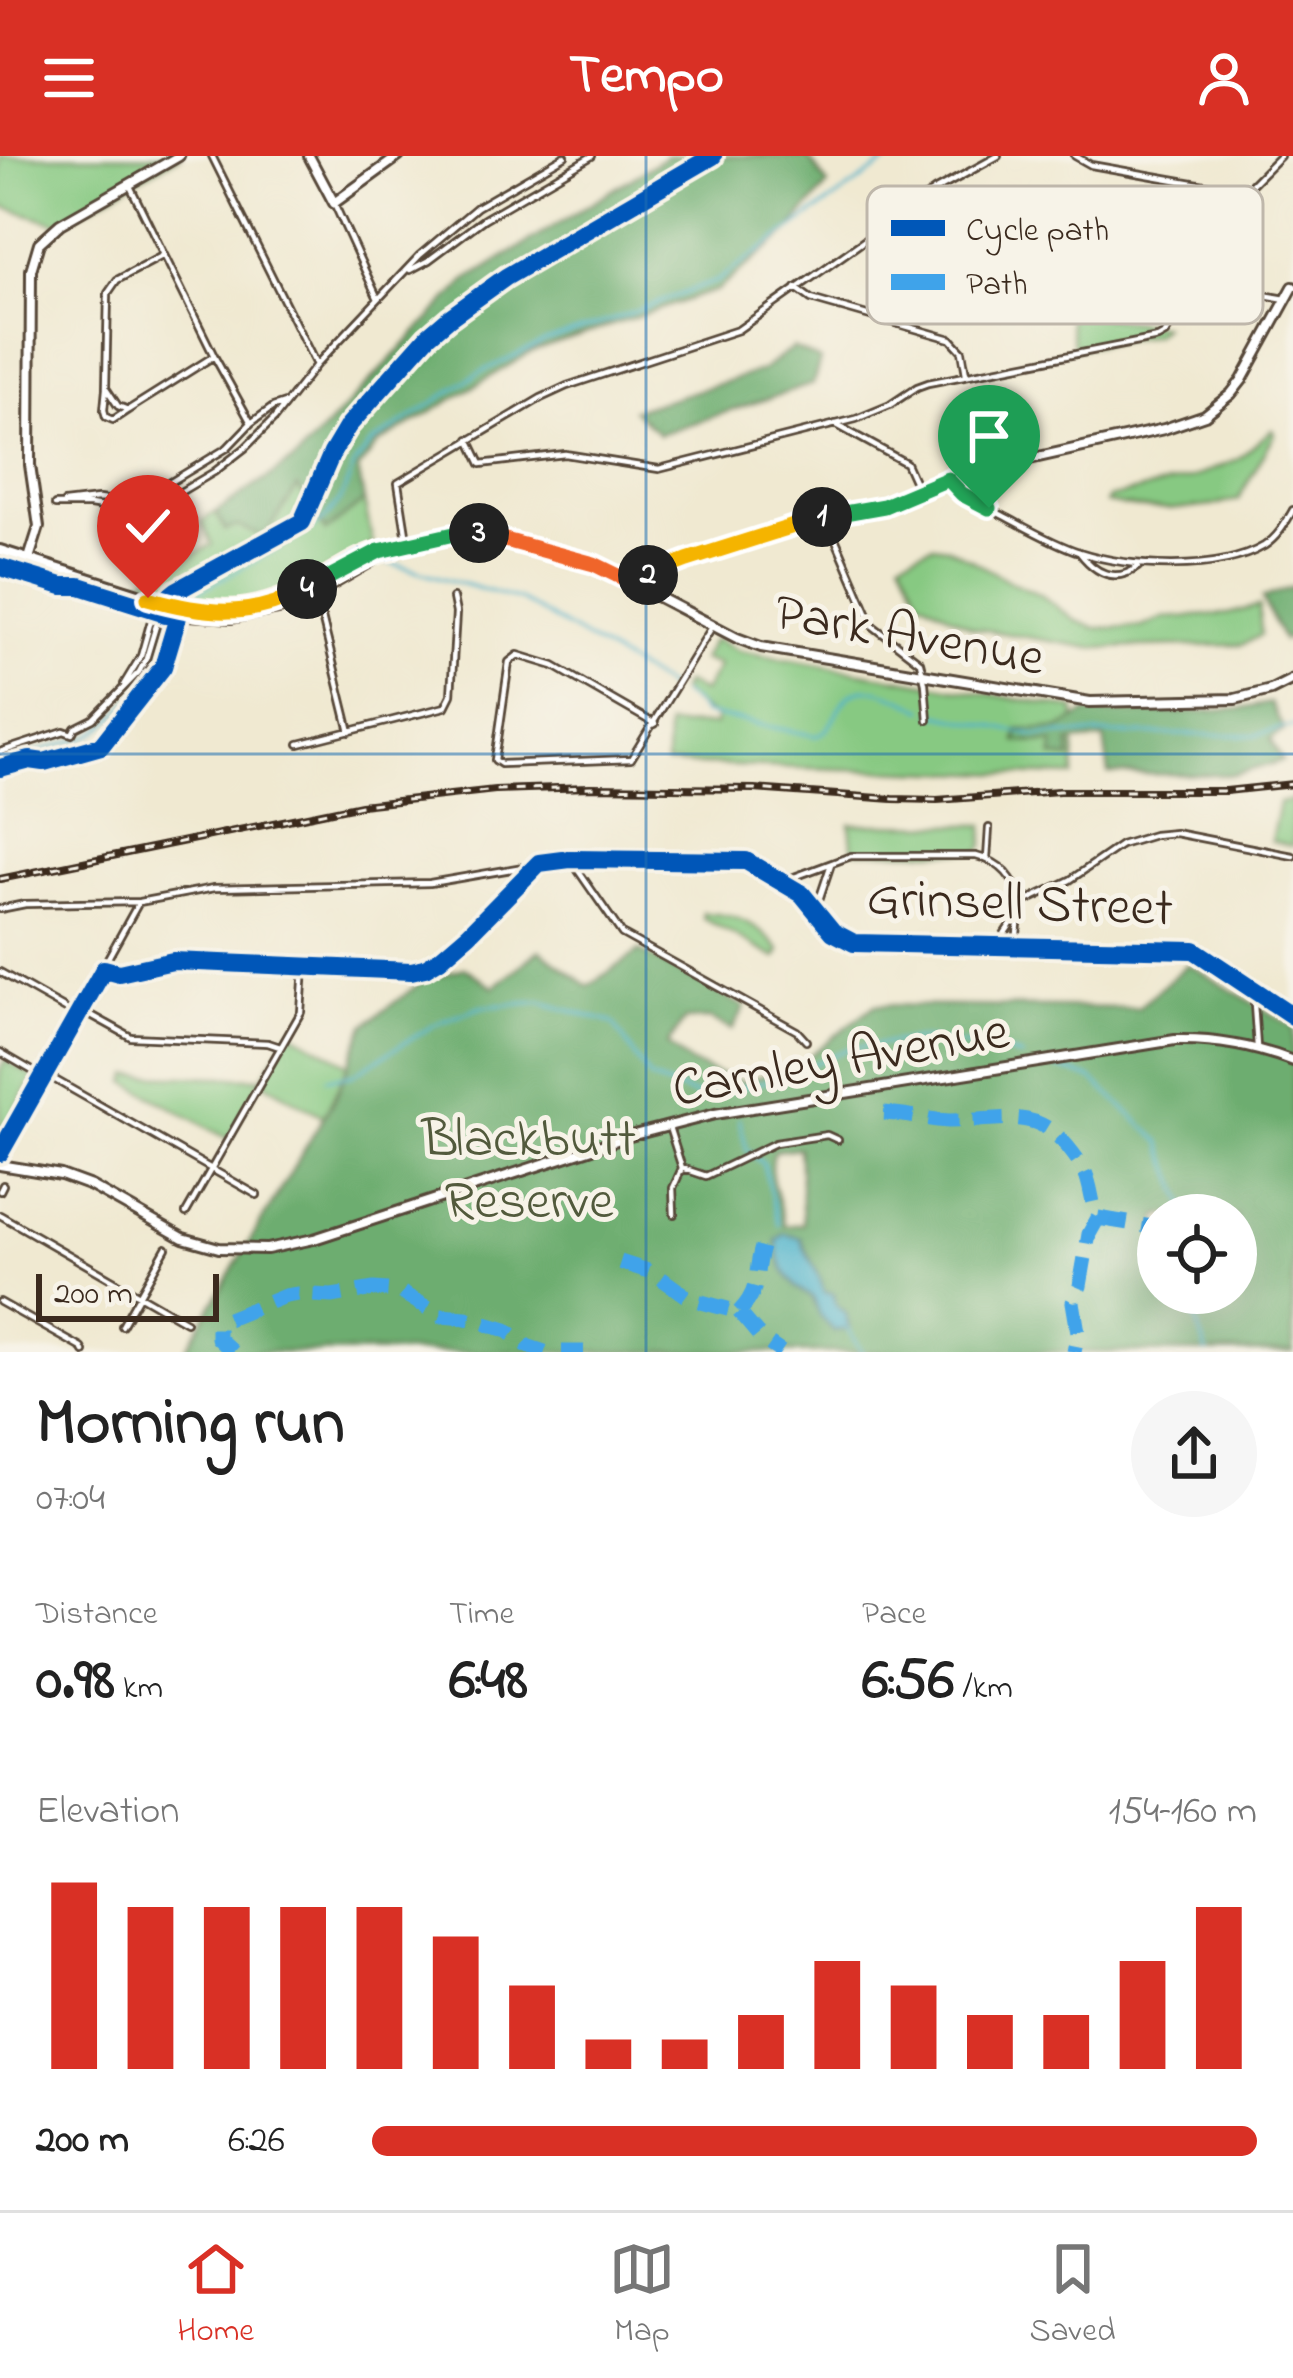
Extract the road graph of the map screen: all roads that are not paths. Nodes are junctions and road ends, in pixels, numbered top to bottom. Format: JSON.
{"nodes":[{"id":1,"x":179,"y":156,"type":"edge"},
{"id":2,"x":212,"y":156,"type":"edge"},
{"id":3,"x":309,"y":156,"type":"edge"},
{"id":4,"x":399,"y":156,"type":"edge"},
{"id":5,"x":565,"y":156,"type":"edge"},
{"id":6,"x":592,"y":156,"type":"edge"},
{"id":7,"x":998,"y":156,"type":"edge"},
{"id":8,"x":1075,"y":156,"type":"edge"},
{"id":9,"x":1280,"y":156,"type":"edge"},
{"id":10,"x":130,"y":186,"type":"junction"},
{"id":11,"x":943,"y":186,"type":"edge"},
{"id":12,"x":1210,"y":186,"type":"edge"},
{"id":13,"x":1250,"y":186,"type":"edge"},
{"id":14,"x":334,"y":203,"type":"junction"},
{"id":15,"x":867,"y":239,"type":"edge"},
{"id":16,"x":164,"y":255,"type":"junction"},
{"id":17,"x":405,"y":272,"type":"junction"},
{"id":18,"x":1293,"y":287,"type":"edge"},
{"id":19,"x":796,"y":288,"type":"junction"},
{"id":20,"x":1263,"y":295,"type":"edge"},
{"id":21,"x":378,"y":299,"type":"junction"},
{"id":22,"x":1286,"y":299,"type":"junction"},
{"id":23,"x":867,"y":315,"type":"edge"},
{"id":24,"x":901,"y":324,"type":"edge"},
{"id":25,"x":1170,"y":324,"type":"edge"},
{"id":26,"x":214,"y":356,"type":"junction"},
{"id":27,"x":316,"y":365,"type":"junction"},
{"id":28,"x":967,"y":375,"type":"junction"},
{"id":29,"x":106,"y":388,"type":"junction"},
{"id":30,"x":286,"y":403,"type":"junction"},
{"id":31,"x":128,"y":410,"type":"junction"},
{"id":32,"x":251,"y":423,"type":"junction"},
{"id":33,"x":835,"y":424,"type":"junction"},
{"id":34,"x":469,"y":440,"type":"junction"},
{"id":35,"x":948,"y":479,"type":"junction"},
{"id":36,"x":919,"y":492,"type":"junction"},
{"id":37,"x":55,"y":505,"type":"junction"},
{"id":38,"x":36,"y":508,"type":"junction"},
{"id":39,"x":1293,"y":510,"type":"edge"},
{"id":40,"x":826,"y":517,"type":"junction"},
{"id":41,"x":408,"y":546,"type":"junction"},
{"id":42,"x":0,"y":550,"type":"edge"},
{"id":43,"x":391,"y":550,"type":"junction"},
{"id":44,"x":1079,"y":552,"type":"junction"},
{"id":45,"x":0,"y":561,"type":"edge"},
{"id":46,"x":28,"y":564,"type":"junction"},
{"id":47,"x":1142,"y":564,"type":"junction"},
{"id":48,"x":347,"y":567,"type":"junction"},
{"id":49,"x":639,"y":586,"type":"junction"},
{"id":50,"x":316,"y":594,"type":"junction"},
{"id":51,"x":453,"y":598,"type":"dead end"},
{"id":52,"x":276,"y":603,"type":"junction"},
{"id":53,"x":159,"y":604,"type":"junction"},
{"id":54,"x":189,"y":612,"type":"junction"},
{"id":55,"x":712,"y":626,"type":"junction"},
{"id":56,"x":923,"y":674,"type":"junction"},
{"id":57,"x":1293,"y":679,"type":"edge"},
{"id":58,"x":928,"y":720,"type":"dead end"},
{"id":59,"x":655,"y":724,"type":"junction"},
{"id":60,"x":350,"y":732,"type":"junction"},
{"id":61,"x":299,"y":744,"type":"dead end"},
{"id":62,"x":0,"y":752,"type":"edge"},
{"id":63,"x":989,"y":828,"type":"dead end"},
{"id":64,"x":1293,"y":856,"type":"edge"},
{"id":65,"x":570,"y":859,"type":"junction"},
{"id":66,"x":987,"y":859,"type":"junction"},
{"id":67,"x":539,"y":863,"type":"junction"},
{"id":68,"x":830,"y":864,"type":"junction"},
{"id":69,"x":783,"y":881,"type":"junction"},
{"id":70,"x":139,"y":902,"type":"junction"},
{"id":71,"x":1020,"y":904,"type":"junction"},
{"id":72,"x":0,"y":909,"type":"edge"},
{"id":73,"x":816,"y":909,"type":"junction"},
{"id":74,"x":1019,"y":914,"type":"junction"},
{"id":75,"x":1000,"y":946,"type":"junction"},
{"id":76,"x":1016,"y":946,"type":"junction"},
{"id":77,"x":304,"y":967,"type":"junction"},
{"id":78,"x":104,"y":969,"type":"junction"},
{"id":79,"x":0,"y":972,"type":"edge"},
{"id":80,"x":1253,"y":990,"type":"junction"},
{"id":81,"x":80,"y":1013,"type":"junction"},
{"id":82,"x":1293,"y":1016,"type":"edge"},
{"id":83,"x":806,"y":1040,"type":"dead end"},
{"id":84,"x":280,"y":1047,"type":"junction"},
{"id":85,"x":1257,"y":1048,"type":"junction"},
{"id":86,"x":1,"y":1056,"type":"edge"},
{"id":87,"x":1293,"y":1061,"type":"edge"},
{"id":88,"x":44,"y":1075,"type":"junction"},
{"id":89,"x":668,"y":1125,"type":"junction"},
{"id":90,"x":838,"y":1140,"type":"dead end"},
{"id":91,"x":0,"y":1153,"type":"edge"},
{"id":92,"x":0,"y":1165,"type":"edge"},
{"id":93,"x":682,"y":1168,"type":"junction"},
{"id":94,"x":211,"y":1169,"type":"junction"},
{"id":95,"x":257,"y":1195,"type":"dead end"},
{"id":96,"x":186,"y":1213,"type":"dead end"},
{"id":97,"x":674,"y":1214,"type":"dead end"},
{"id":98,"x":0,"y":1215,"type":"edge"},
{"id":99,"x":166,"y":1248,"type":"dead end"},
{"id":100,"x":140,"y":1295,"type":"junction"},
{"id":101,"x":0,"y":1302,"type":"edge"},
{"id":102,"x":186,"y":1322,"type":"dead end"},
{"id":103,"x":122,"y":1327,"type":"dead end"},
{"id":104,"x":84,"y":1352,"type":"edge"}],
"edges":[{"from":1,"to":10,"type":"main road"},
{"from":2,"to":27,"type":"street"},
{"from":3,"to":14,"type":"main road"},
{"from":4,"to":14,"type":"main road"},
{"from":5,"to":17,"type":"street"},
{"from":6,"to":17,"type":"street"},
{"from":7,"to":11,"type":"street"},
{"from":8,"to":12,"type":"street"},
{"from":9,"to":13,"type":"street"},
{"from":10,"to":16,"type":"street"},
{"from":10,"to":38,"type":"main road"},
{"from":14,"to":21,"type":"street"},
{"from":15,"to":19,"type":"street"},
{"from":16,"to":26,"type":"street"},
{"from":16,"to":29,"type":"street"},
{"from":17,"to":21,"type":"street"},
{"from":18,"to":22,"type":"main road"},
{"from":19,"to":23,"type":"street"},
{"from":19,"to":34,"type":"street"},
{"from":20,"to":22,"type":"street"},
{"from":21,"to":27,"type":"street"},
{"from":22,"to":35,"type":"main road"},
{"from":24,"to":28,"type":"street"},
{"from":25,"to":28,"type":"street"},
{"from":26,"to":31,"type":"street"},
{"from":26,"to":32,"type":"street"},
{"from":27,"to":30,"type":"street"},
{"from":28,"to":33,"type":"street"},
{"from":29,"to":31,"type":"street"},
{"from":29,"to":31,"type":"street"},
{"from":30,"to":32,"type":"street"},
{"from":30,"to":37,"type":"street"},
{"from":32,"to":37,"type":"street"},
{"from":33,"to":34,"type":"street"},
{"from":33,"to":36,"type":"street"},
{"from":34,"to":41,"type":"street"},
{"from":35,"to":36,"type":"main road"},
{"from":35,"to":44,"type":"street"},
{"from":36,"to":40,"type":"main road"},
{"from":37,"to":38,"type":"street"},
{"from":38,"to":46,"type":"main road"},
{"from":39,"to":47,"type":"street"},
{"from":40,"to":49,"type":"main road"},
{"from":40,"to":56,"type":"street"},
{"from":41,"to":43,"type":"main road","name":"Park Avenue"},
{"from":41,"to":49,"type":"main road","name":"Park Avenue"},
{"from":42,"to":46,"type":"main road","name":"Park Avenue"},
{"from":43,"to":48,"type":"main road","name":"Park Avenue"},
{"from":43,"to":50,"type":"main road","name":"Park Avenue"},
{"from":44,"to":47,"type":"street"},
{"from":44,"to":47,"type":"street"},
{"from":45,"to":46,"type":"main road","name":"Park Avenue"},
{"from":46,"to":53,"type":"main road","name":"Park Avenue"},
{"from":48,"to":50,"type":"main road"},
{"from":48,"to":52,"type":"main road","name":"Park Avenue"},
{"from":49,"to":55,"type":"main road","name":"Park Avenue"},
{"from":50,"to":52,"type":"main road"},
{"from":50,"to":54,"type":"main road","name":"Park Avenue"},
{"from":50,"to":60,"type":"street"},
{"from":51,"to":60,"type":"street"},
{"from":52,"to":54,"type":"main road","name":"Park Avenue"},
{"from":53,"to":54,"type":"main road","name":"Park Avenue"},
{"from":53,"to":62,"type":"street"},
{"from":55,"to":56,"type":"main road","name":"Park Avenue"},
{"from":55,"to":59,"type":"street"},
{"from":56,"to":57,"type":"main road","name":"Park Avenue"},
{"from":56,"to":58,"type":"street"},
{"from":59,"to":59,"type":"street"},
{"from":60,"to":61,"type":"street"},
{"from":63,"to":66,"type":"street"},
{"from":64,"to":71,"type":"street"},
{"from":65,"to":67,"type":"street","name":"Grinsell Street"},
{"from":65,"to":69,"type":"street","name":"Grinsell Street"},
{"from":65,"to":83,"type":"street"},
{"from":66,"to":68,"type":"street"},
{"from":66,"to":71,"type":"street"},
{"from":67,"to":70,"type":"street","name":"Grinsell Street"},
{"from":67,"to":77,"type":"street"},
{"from":68,"to":69,"type":"street"},
{"from":68,"to":73,"type":"street"},
{"from":69,"to":73,"type":"street","name":"Grinsell Street"},
{"from":70,"to":72,"type":"street","name":"Grinsell Street"},
{"from":70,"to":78,"type":"street"},
{"from":71,"to":74,"type":"street"},
{"from":73,"to":75,"type":"street","name":"Grinsell Street"},
{"from":74,"to":75,"type":"street"},
{"from":74,"to":76,"type":"street"},
{"from":75,"to":76,"type":"street","name":"Grinsell Street"},
{"from":76,"to":80,"type":"street","name":"Grinsell Street"},
{"from":77,"to":78,"type":"street"},
{"from":77,"to":84,"type":"street"},
{"from":78,"to":81,"type":"street"},
{"from":79,"to":81,"type":"street"},
{"from":80,"to":82,"type":"street","name":"Grinsell Street"},
{"from":80,"to":85,"type":"street"},
{"from":81,"to":84,"type":"street"},
{"from":81,"to":88,"type":"street"},
{"from":84,"to":94,"type":"street"},
{"from":85,"to":87,"type":"main road","name":"Carnley Avenue"},
{"from":85,"to":89,"type":"main road","name":"Carnley Avenue"},
{"from":86,"to":88,"type":"street"},
{"from":88,"to":91,"type":"street"},
{"from":88,"to":94,"type":"street"},
{"from":89,"to":92,"type":"main road","name":"Carnley Avenue"},
{"from":89,"to":93,"type":"street"},
{"from":90,"to":93,"type":"street"},
{"from":93,"to":97,"type":"street"},
{"from":94,"to":95,"type":"street"},
{"from":94,"to":96,"type":"street"},
{"from":98,"to":100,"type":"street"},
{"from":99,"to":100,"type":"street"},
{"from":100,"to":102,"type":"street"},
{"from":100,"to":103,"type":"street"},
{"from":101,"to":104,"type":"street"}]}
